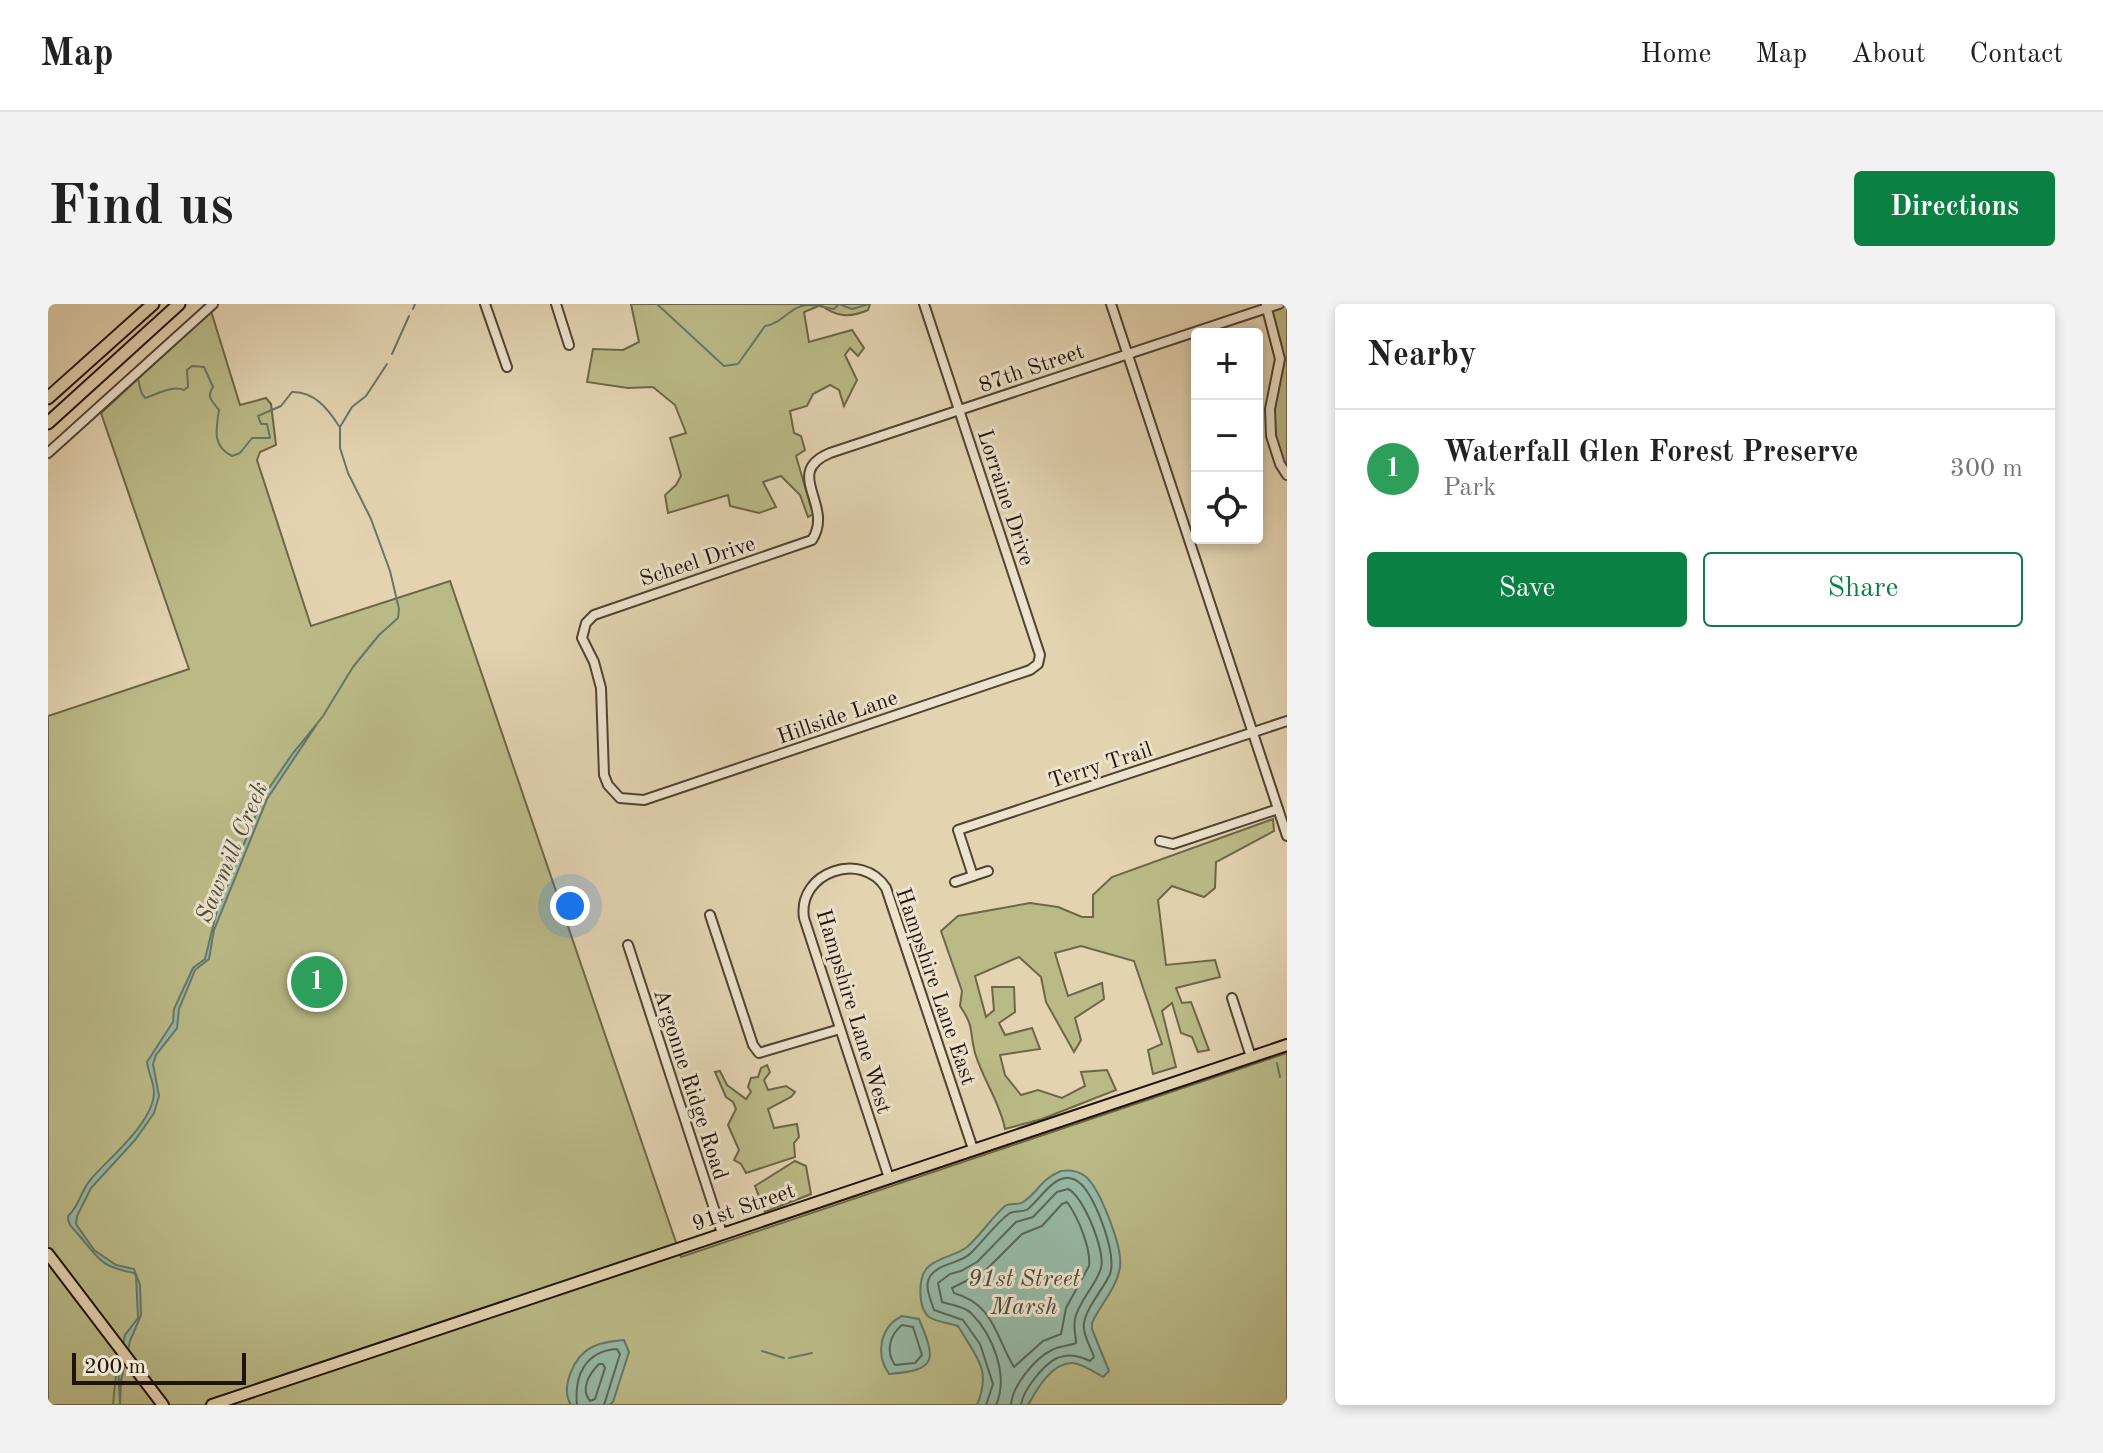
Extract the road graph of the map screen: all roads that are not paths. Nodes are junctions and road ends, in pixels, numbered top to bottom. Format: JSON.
{"nodes":[{"id":1,"x":153,"y":304,"type":"edge"},
{"id":2,"x":179,"y":304,"type":"edge"},
{"id":3,"x":213,"y":304,"type":"edge"},
{"id":4,"x":485,"y":304,"type":"edge"},
{"id":5,"x":556,"y":304,"type":"edge"},
{"id":6,"x":924,"y":304,"type":"edge"},
{"id":7,"x":1111,"y":304,"type":"edge"},
{"id":8,"x":1279,"y":304,"type":"edge"},
{"id":9,"x":1266,"y":306,"type":"edge"},
{"id":10,"x":569,"y":345,"type":"dead end"},
{"id":11,"x":1128,"y":353,"type":"junction"},
{"id":12,"x":507,"y":367,"type":"dead end"},
{"id":13,"x":48,"y":395,"type":"edge"},
{"id":14,"x":959,"y":410,"type":"junction"},
{"id":15,"x":48,"y":425,"type":"edge"},
{"id":16,"x":48,"y":453,"type":"edge"},
{"id":17,"x":1287,"y":475,"type":"edge"},
{"id":18,"x":818,"y":532,"type":"joint"},
{"id":19,"x":1040,"y":655,"type":"joint"},
{"id":20,"x":1287,"y":721,"type":"edge"},
{"id":21,"x":1253,"y":732,"type":"junction"},
{"id":22,"x":636,"y":801,"type":"joint"},
{"id":23,"x":1282,"y":812,"type":"edge"},
{"id":24,"x":1287,"y":836,"type":"edge"},
{"id":25,"x":1160,"y":841,"type":"dead end"},
{"id":26,"x":838,"y":871,"type":"joint"},
{"id":27,"x":988,"y":871,"type":"dead end"},
{"id":28,"x":973,"y":876,"type":"junction"},
{"id":29,"x":955,"y":882,"type":"dead end"},
{"id":30,"x":710,"y":915,"type":"dead end"},
{"id":31,"x":628,"y":945,"type":"dead end"},
{"id":32,"x":1232,"y":998,"type":"dead end"},
{"id":33,"x":840,"y":1029,"type":"junction"},
{"id":34,"x":1287,"y":1045,"type":"edge"},
{"id":35,"x":1251,"y":1057,"type":"junction"},
{"id":36,"x":973,"y":1149,"type":"junction"},
{"id":37,"x":889,"y":1178,"type":"junction"},
{"id":38,"x":722,"y":1233,"type":"junction"},
{"id":39,"x":48,"y":1254,"type":"edge"},
{"id":40,"x":163,"y":1405,"type":"edge"},
{"id":41,"x":212,"y":1405,"type":"edge"}],
"edges":[{"from":1,"to":13,"type":"highway"},
{"from":2,"to":15,"type":"highway"},
{"from":3,"to":16,"type":"street"},
{"from":4,"to":12,"type":"street"},
{"from":5,"to":10,"type":"street"},
{"from":6,"to":14,"type":"street","name":"Lorraine Drive"},
{"from":7,"to":11,"type":"street"},
{"from":8,"to":9,"type":"street","name":"87th Street"},
{"from":9,"to":11,"type":"street","name":"87th Street"},
{"from":9,"to":17,"type":"street"},
{"from":11,"to":14,"type":"street","name":"87th Street"},
{"from":11,"to":21,"type":"street"},
{"from":14,"to":18,"type":"street","name":"87th Street"},
{"from":14,"to":19,"type":"street","name":"Lorraine Drive"},
{"from":18,"to":22,"type":"street","name":"Scheel Drive"},
{"from":19,"to":22,"type":"street","name":"Hillside Lane"},
{"from":20,"to":21,"type":"street","name":"Terry Trail"},
{"from":21,"to":23,"type":"street"},
{"from":21,"to":28,"type":"street","name":"Terry Trail"},
{"from":23,"to":24,"type":"street"},
{"from":23,"to":25,"type":"street"},
{"from":26,"to":33,"type":"street","name":"Hampshire Lane West"},
{"from":26,"to":36,"type":"street","name":"Hampshire Lane East"},
{"from":27,"to":28,"type":"street"},
{"from":28,"to":29,"type":"street"},
{"from":30,"to":33,"type":"street"},
{"from":31,"to":38,"type":"street","name":"Argonne Ridge Road"},
{"from":32,"to":35,"type":"street"},
{"from":33,"to":37,"type":"street","name":"Hampshire Lane West"},
{"from":34,"to":35,"type":"main road","name":"91st Street"},
{"from":35,"to":36,"type":"main road","name":"91st Street"},
{"from":36,"to":37,"type":"main road","name":"91st Street"},
{"from":37,"to":38,"type":"main road","name":"91st Street"},
{"from":38,"to":41,"type":"main road","name":"91st Street"},
{"from":39,"to":40,"type":"main road"}]}
